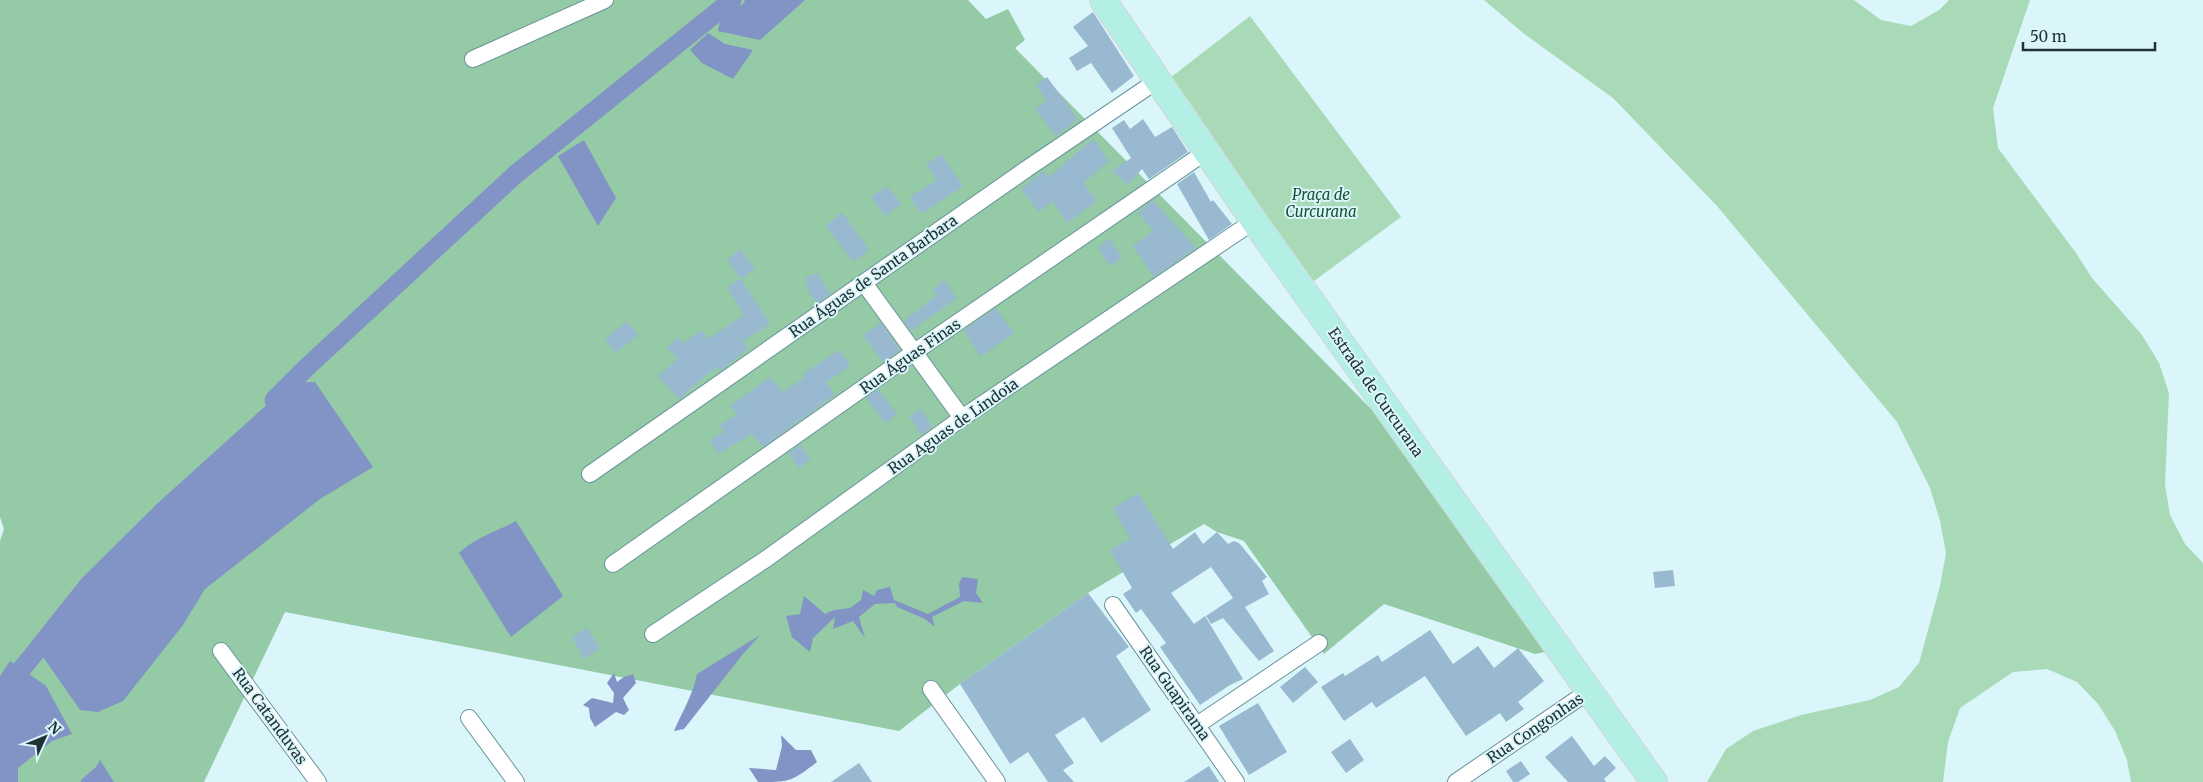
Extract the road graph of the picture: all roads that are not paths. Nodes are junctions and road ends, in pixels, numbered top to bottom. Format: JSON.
{"nodes":[{"id":1,"x":605,"y":0,"type":"edge"},
{"id":2,"x":1103,"y":0,"type":"edge"},
{"id":3,"x":473,"y":59,"type":"dead end"},
{"id":4,"x":1158,"y":80,"type":"junction"},
{"id":5,"x":1207,"y":151,"type":"junction"},
{"id":6,"x":1254,"y":221,"type":"junction"},
{"id":7,"x":864,"y":283,"type":"junction"},
{"id":8,"x":914,"y":353,"type":"junction"},
{"id":9,"x":962,"y":418,"type":"junction"},
{"id":10,"x":590,"y":474,"type":"dead end"},
{"id":11,"x":613,"y":564,"type":"dead end"},
{"id":12,"x":1113,"y":605,"type":"dead end"},
{"id":13,"x":653,"y":634,"type":"dead end"},
{"id":14,"x":1319,"y":643,"type":"dead end"},
{"id":15,"x":221,"y":651,"type":"dead end"},
{"id":16,"x":932,"y":689,"type":"dead end"},
{"id":17,"x":1588,"y":691,"type":"junction"},
{"id":18,"x":469,"y":718,"type":"dead end"},
{"id":19,"x":1197,"y":725,"type":"junction"},
{"id":20,"x":318,"y":782,"type":"edge"},
{"id":21,"x":516,"y":782,"type":"edge"},
{"id":22,"x":997,"y":782,"type":"edge"},
{"id":23,"x":1236,"y":782,"type":"edge"},
{"id":24,"x":1456,"y":782,"type":"edge"},
{"id":25,"x":1654,"y":782,"type":"edge"}],
"edges":[{"from":1,"to":3,"type":"street"},
{"from":2,"to":4,"type":"main road","name":"Estrada de Curcurana"},
{"from":4,"to":5,"type":"main road","name":"Estrada de Curcurana"},
{"from":4,"to":7,"type":"street","name":"Rua Águas de Santa Barbara"},
{"from":5,"to":6,"type":"main road","name":"Estrada de Curcurana"},
{"from":5,"to":8,"type":"street","name":"Rua Águas Finas"},
{"from":6,"to":9,"type":"street","name":"Rua Aguas de Lindoia"},
{"from":6,"to":17,"type":"main road","name":"Estrada de Curcurana"},
{"from":7,"to":8,"type":"street"},
{"from":7,"to":10,"type":"street","name":"Rua Águas de Santa Barbara"},
{"from":8,"to":9,"type":"street"},
{"from":8,"to":11,"type":"street","name":"Rua Águas Finas"},
{"from":9,"to":13,"type":"street","name":"Rua Aguas de Lindoia"},
{"from":12,"to":19,"type":"street","name":"Rua Guapirama"},
{"from":14,"to":19,"type":"street"},
{"from":15,"to":20,"type":"street","name":"Rua Catanduvas"},
{"from":16,"to":22,"type":"street"},
{"from":17,"to":24,"type":"street","name":"Rua Congonhas"},
{"from":17,"to":25,"type":"main road","name":"Estrada de Curcurana"},
{"from":18,"to":21,"type":"street"},
{"from":19,"to":23,"type":"street","name":"Rua Guapirama"}]}
